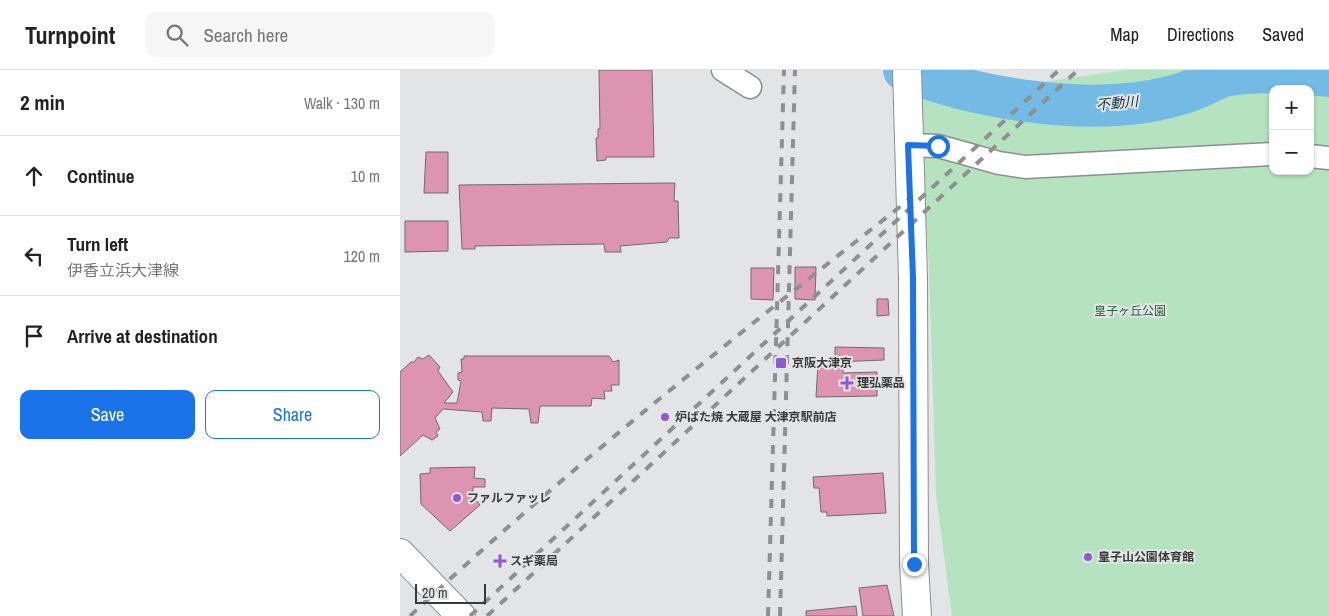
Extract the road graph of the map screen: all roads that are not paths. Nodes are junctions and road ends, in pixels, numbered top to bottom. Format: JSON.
{"nodes":[{"id":1,"x":723,"y":70,"type":"edge"},
{"id":2,"x":907,"y":82,"type":"edge"},
{"id":3,"x":750,"y":87,"type":"dead end"},
{"id":4,"x":908,"y":145,"type":"junction"},
{"id":5,"x":1269,"y":154,"type":"edge"},
{"id":6,"x":1314,"y":156,"type":"edge"},
{"id":7,"x":1329,"y":158,"type":"edge"},
{"id":8,"x":400,"y":554,"type":"edge"},
{"id":9,"x":461,"y":616,"type":"edge"},
{"id":10,"x":917,"y":616,"type":"edge"}],
"edges":[{"from":1,"to":3,"type":"street"},
{"from":2,"to":4,"type":"main road"},
{"from":4,"to":5,"type":"street"},
{"from":4,"to":10,"type":"main road"},
{"from":6,"to":7,"type":"street"},
{"from":8,"to":9,"type":"main road"}]}
